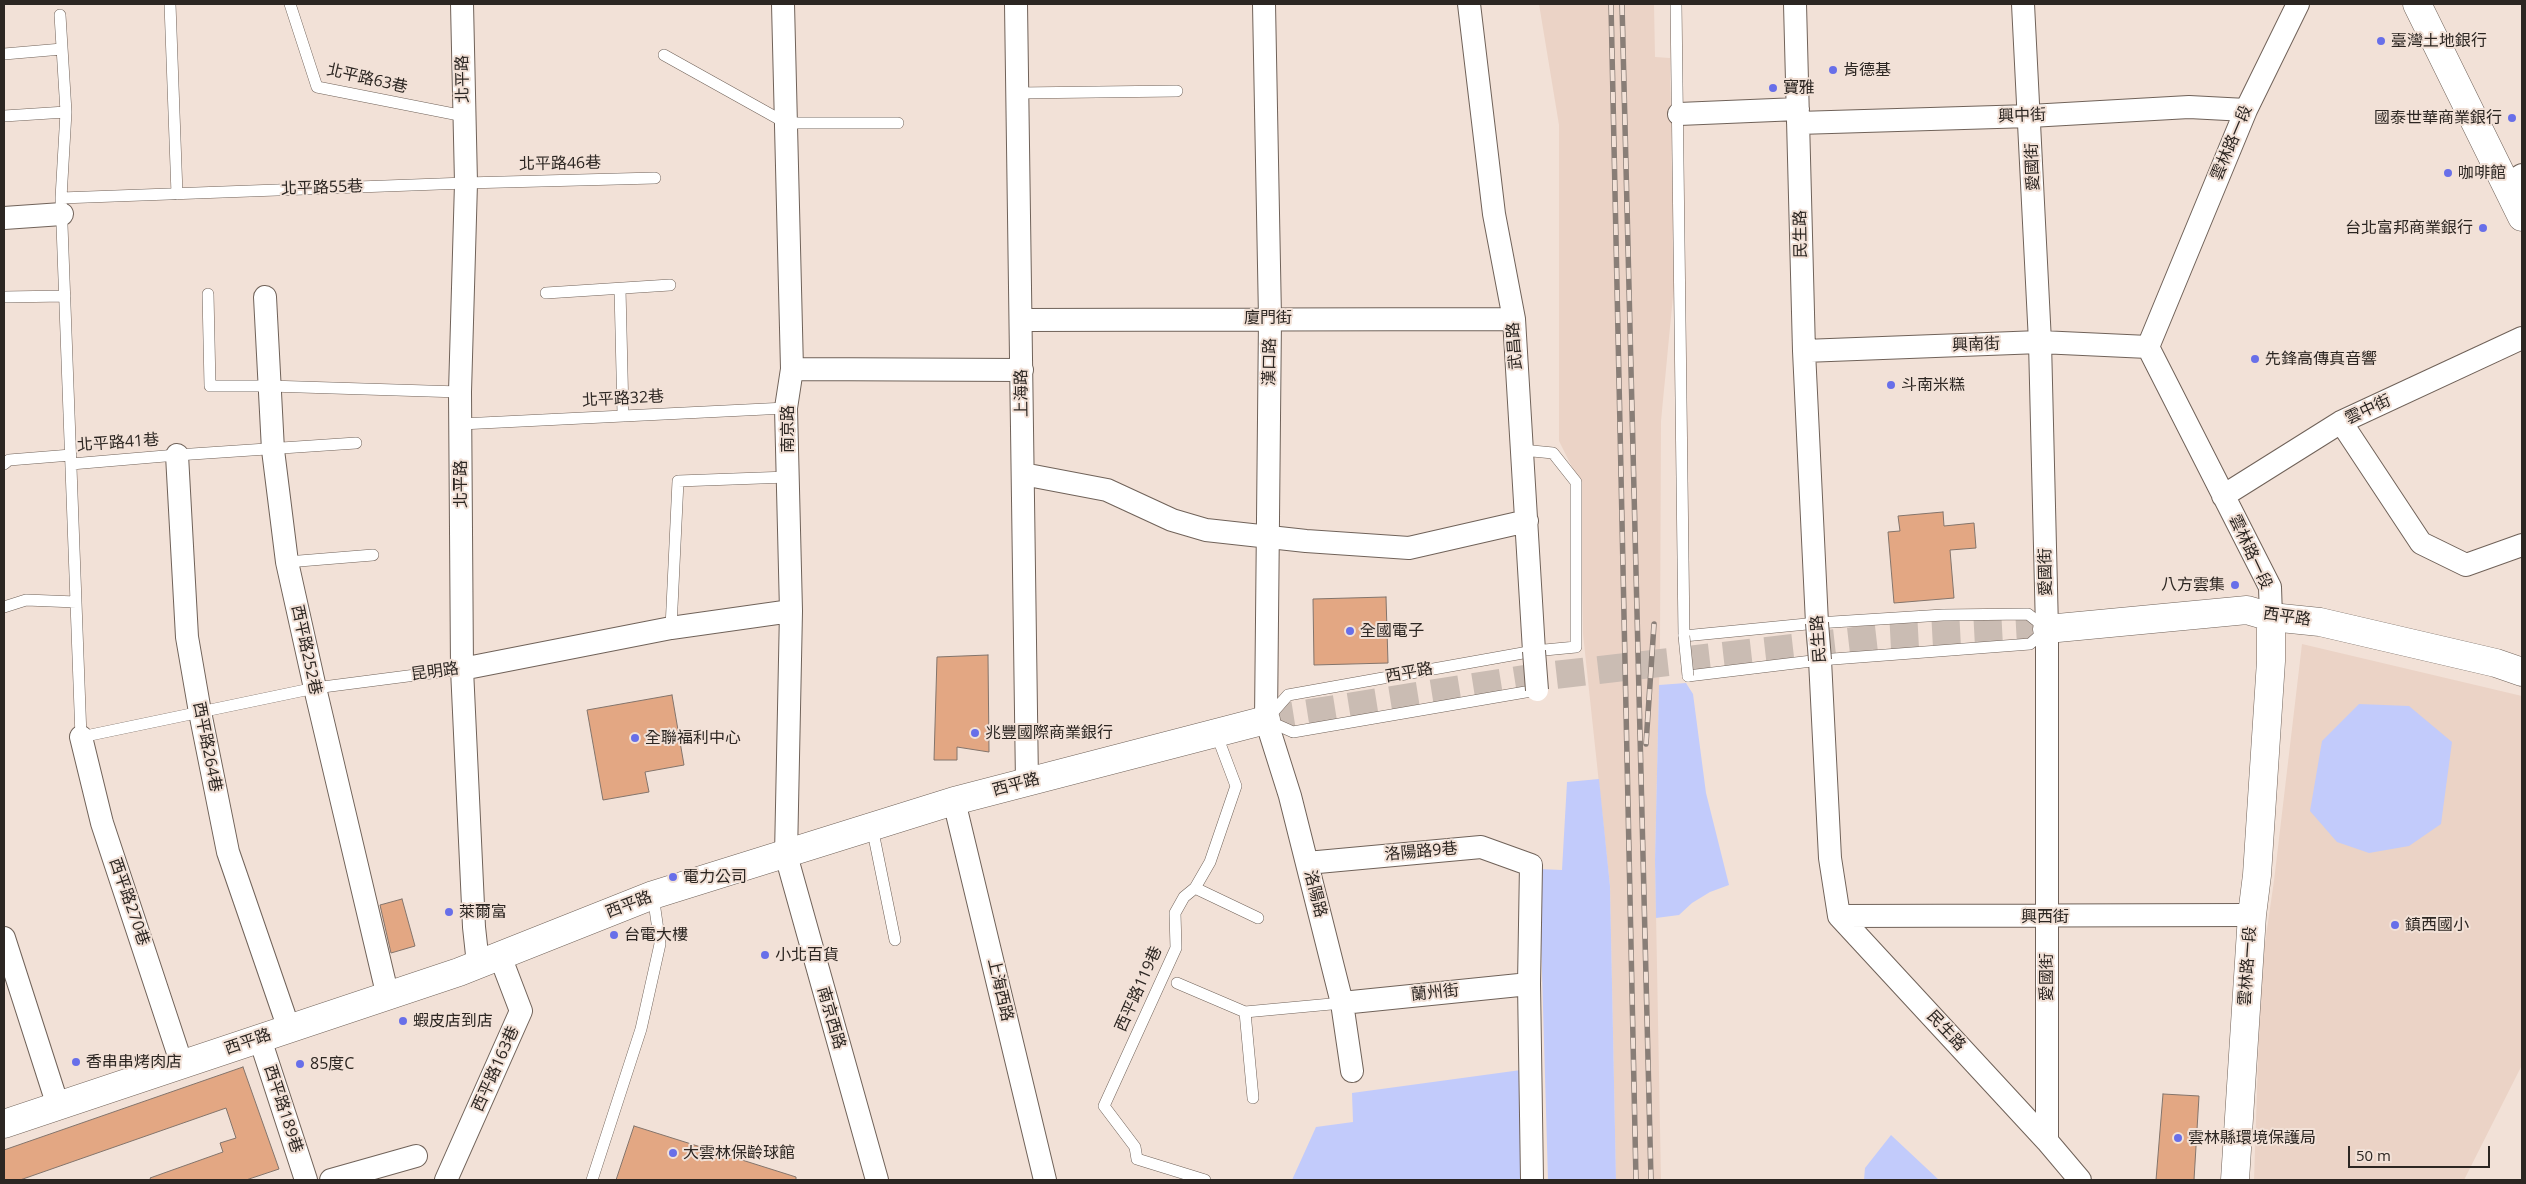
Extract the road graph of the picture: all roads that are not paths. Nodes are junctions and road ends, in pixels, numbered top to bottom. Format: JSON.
{"nodes":[{"id":1,"x":170,"y":4,"type":"edge"},
{"id":2,"x":290,"y":4,"type":"edge"},
{"id":3,"x":462,"y":4,"type":"edge"},
{"id":4,"x":783,"y":4,"type":"edge"},
{"id":5,"x":1016,"y":4,"type":"edge"},
{"id":6,"x":1264,"y":4,"type":"edge"},
{"id":7,"x":1469,"y":4,"type":"edge"},
{"id":8,"x":1676,"y":4,"type":"edge"},
{"id":9,"x":1795,"y":4,"type":"edge"},
{"id":10,"x":2023,"y":4,"type":"edge"},
{"id":11,"x":2298,"y":4,"type":"edge"},
{"id":12,"x":2416,"y":4,"type":"edge"},
{"id":13,"x":60,"y":15,"type":"dead end"},
{"id":14,"x":62,"y":49,"type":"junction"},
{"id":15,"x":4,"y":54,"type":"edge"},
{"id":16,"x":664,"y":56,"type":"dead end"},
{"id":17,"x":1177,"y":91,"type":"dead end"},
{"id":18,"x":1018,"y":93,"type":"junction"},
{"id":19,"x":2246,"y":110,"type":"junction"},
{"id":20,"x":66,"y":112,"type":"junction"},
{"id":21,"x":1679,"y":114,"type":"junction"},
{"id":22,"x":4,"y":116,"type":"edge"},
{"id":23,"x":464,"y":116,"type":"junction"},
{"id":24,"x":1798,"y":116,"type":"junction"},
{"id":25,"x":2030,"y":116,"type":"junction"},
{"id":26,"x":786,"y":122,"type":"junction"},
{"id":27,"x":898,"y":123,"type":"dead end"},
{"id":28,"x":655,"y":178,"type":"dead end"},
{"id":29,"x":2514,"y":180,"type":"edge"},
{"id":30,"x":466,"y":183,"type":"junction"},
{"id":31,"x":177,"y":194,"type":"junction"},
{"id":32,"x":61,"y":206,"type":"junction"},
{"id":33,"x":2522,"y":217,"type":"edge"},
{"id":34,"x":4,"y":218,"type":"edge"},
{"id":35,"x":670,"y":285,"type":"dead end"},
{"id":36,"x":620,"y":289,"type":"junction"},
{"id":37,"x":546,"y":293,"type":"dead end"},
{"id":38,"x":208,"y":294,"type":"dead end"},
{"id":39,"x":65,"y":296,"type":"junction"},
{"id":40,"x":4,"y":297,"type":"edge"},
{"id":41,"x":265,"y":297,"type":"dead end"},
{"id":42,"x":1270,"y":318,"type":"junction"},
{"id":43,"x":1514,"y":319,"type":"junction"},
{"id":44,"x":1021,"y":320,"type":"junction"},
{"id":45,"x":2522,"y":338,"type":"edge"},
{"id":46,"x":2040,"y":342,"type":"junction"},
{"id":47,"x":2148,"y":347,"type":"junction"},
{"id":48,"x":1804,"y":351,"type":"junction"},
{"id":49,"x":792,"y":369,"type":"junction"},
{"id":50,"x":1022,"y":370,"type":"junction"},
{"id":51,"x":269,"y":386,"type":"junction"},
{"id":52,"x":460,"y":392,"type":"junction"},
{"id":53,"x":786,"y":408,"type":"junction"},
{"id":54,"x":622,"y":414,"type":"junction"},
{"id":55,"x":2342,"y":422,"type":"junction"},
{"id":56,"x":461,"y":424,"type":"junction"},
{"id":57,"x":356,"y":443,"type":"dead end"},
{"id":58,"x":273,"y":450,"type":"junction"},
{"id":59,"x":1522,"y":450,"type":"junction"},
{"id":60,"x":178,"y":455,"type":"junction"},
{"id":61,"x":71,"y":460,"type":"junction"},
{"id":62,"x":4,"y":464,"type":"edge"},
{"id":63,"x":1023,"y":474,"type":"junction"},
{"id":64,"x":788,"y":477,"type":"junction"},
{"id":65,"x":2223,"y":496,"type":"junction"},
{"id":66,"x":1527,"y":521,"type":"junction"},
{"id":67,"x":1268,"y":536,"type":"junction"},
{"id":68,"x":2522,"y":544,"type":"edge"},
{"id":69,"x":373,"y":555,"type":"dead end"},
{"id":70,"x":287,"y":562,"type":"junction"},
{"id":71,"x":76,"y":602,"type":"junction"},
{"id":72,"x":4,"y":607,"type":"edge"},
{"id":73,"x":790,"y":611,"type":"junction"},
{"id":74,"x":2272,"y":617,"type":"junction"},
{"id":75,"x":1817,"y":623,"type":"junction"},
{"id":76,"x":671,"y":628,"type":"junction"},
{"id":77,"x":2047,"y":629,"type":"junction"},
{"id":78,"x":1684,"y":636,"type":"junction"},
{"id":79,"x":1534,"y":651,"type":"junction"},
{"id":80,"x":1820,"y":660,"type":"junction"},
{"id":81,"x":462,"y":669,"type":"junction"},
{"id":82,"x":2522,"y":672,"type":"edge"},
{"id":83,"x":314,"y":688,"type":"junction"},
{"id":84,"x":1537,"y":690,"type":"joint"},
{"id":85,"x":200,"y":712,"type":"junction"},
{"id":86,"x":1266,"y":720,"type":"junction"},
{"id":87,"x":1216,"y":733,"type":"junction"},
{"id":88,"x":81,"y":737,"type":"junction"},
{"id":89,"x":1027,"y":782,"type":"junction"},
{"id":90,"x":954,"y":800,"type":"junction"},
{"id":91,"x":872,"y":827,"type":"junction"},
{"id":92,"x":786,"y":855,"type":"junction"},
{"id":93,"x":1307,"y":863,"type":"junction"},
{"id":94,"x":1195,"y":888,"type":"junction"},
{"id":95,"x":653,"y":896,"type":"junction"},
{"id":96,"x":2252,"y":915,"type":"junction"},
{"id":97,"x":1839,"y":916,"type":"junction"},
{"id":98,"x":2047,"y":917,"type":"junction"},
{"id":99,"x":1258,"y":918,"type":"dead end"},
{"id":100,"x":4,"y":938,"type":"edge"},
{"id":101,"x":894,"y":940,"type":"dead end"},
{"id":102,"x":489,"y":960,"type":"junction"},
{"id":103,"x":1177,"y":983,"type":"dead end"},
{"id":104,"x":1529,"y":984,"type":"junction"},
{"id":105,"x":388,"y":997,"type":"junction"},
{"id":106,"x":1342,"y":1002,"type":"junction"},
{"id":107,"x":1245,"y":1012,"type":"junction"},
{"id":108,"x":289,"y":1029,"type":"junction"},
{"id":109,"x":260,"y":1038,"type":"junction"},
{"id":110,"x":182,"y":1065,"type":"junction"},
{"id":111,"x":1352,"y":1071,"type":"dead end"},
{"id":112,"x":1253,"y":1098,"type":"dead end"},
{"id":113,"x":58,"y":1106,"type":"junction"},
{"id":114,"x":4,"y":1124,"type":"edge"},
{"id":115,"x":2047,"y":1141,"type":"junction"},
{"id":116,"x":416,"y":1156,"type":"dead end"},
{"id":117,"x":306,"y":1180,"type":"edge"},
{"id":118,"x":331,"y":1180,"type":"edge"},
{"id":119,"x":446,"y":1180,"type":"edge"},
{"id":120,"x":592,"y":1180,"type":"edge"},
{"id":121,"x":877,"y":1180,"type":"edge"},
{"id":122,"x":1045,"y":1180,"type":"edge"},
{"id":123,"x":1205,"y":1180,"type":"edge"},
{"id":124,"x":1532,"y":1180,"type":"edge"},
{"id":125,"x":2080,"y":1180,"type":"edge"},
{"id":126,"x":2235,"y":1180,"type":"edge"}],
"edges":[{"from":1,"to":31,"type":"lane"},
{"from":2,"to":23,"type":"lane","name":"北平路63巷"},
{"from":3,"to":23,"type":"street","name":"北平路"},
{"from":4,"to":26,"type":"street","name":"南京路"},
{"from":5,"to":18,"type":"street","name":"上海路"},
{"from":6,"to":42,"type":"street","name":"漢口路"},
{"from":7,"to":43,"type":"street","name":"武昌路"},
{"from":8,"to":21,"type":"lane"},
{"from":9,"to":24,"type":"street","name":"民生路"},
{"from":10,"to":25,"type":"street","name":"愛國街"},
{"from":11,"to":19,"type":"street","name":"雲林路一段"},
{"from":12,"to":29,"type":"main road"},
{"from":13,"to":14,"type":"lane"},
{"from":14,"to":15,"type":"lane"},
{"from":14,"to":20,"type":"lane"},
{"from":16,"to":26,"type":"lane"},
{"from":17,"to":18,"type":"lane"},
{"from":18,"to":44,"type":"street","name":"上海路"},
{"from":19,"to":25,"type":"street","name":"興中街"},
{"from":19,"to":47,"type":"street","name":"雲林路一段"},
{"from":20,"to":22,"type":"lane"},
{"from":20,"to":32,"type":"lane"},
{"from":21,"to":24,"type":"street","name":"興中街"},
{"from":21,"to":78,"type":"lane"},
{"from":23,"to":30,"type":"street","name":"北平路"},
{"from":24,"to":25,"type":"street","name":"興中街"},
{"from":24,"to":48,"type":"street","name":"民生路"},
{"from":25,"to":46,"type":"street","name":"愛國街"},
{"from":26,"to":27,"type":"lane"},
{"from":26,"to":49,"type":"street","name":"南京路"},
{"from":28,"to":30,"type":"lane","name":"北平路46巷"},
{"from":29,"to":33,"type":"main road"},
{"from":30,"to":31,"type":"lane","name":"北平路55巷"},
{"from":30,"to":52,"type":"street","name":"北平路"},
{"from":31,"to":32,"type":"lane","name":"北平路55巷"},
{"from":32,"to":34,"type":"street","name":"北平路55巷"},
{"from":32,"to":39,"type":"lane","name":"北平路41巷"},
{"from":35,"to":36,"type":"lane"},
{"from":36,"to":37,"type":"lane"},
{"from":36,"to":54,"type":"lane"},
{"from":38,"to":51,"type":"lane"},
{"from":39,"to":40,"type":"lane"},
{"from":39,"to":61,"type":"lane","name":"北平路41巷"},
{"from":41,"to":51,"type":"street","name":"西平路252巷"},
{"from":42,"to":43,"type":"street","name":"廈門街"},
{"from":42,"to":44,"type":"street","name":"廈門街"},
{"from":42,"to":67,"type":"street","name":"漢口路"},
{"from":43,"to":59,"type":"street","name":"武昌路"},
{"from":44,"to":50,"type":"street","name":"上海路"},
{"from":45,"to":55,"type":"street","name":"雲中街"},
{"from":46,"to":47,"type":"street","name":"興南街"},
{"from":46,"to":48,"type":"street","name":"興南街"},
{"from":46,"to":77,"type":"street","name":"愛國街"},
{"from":47,"to":65,"type":"street","name":"雲林路一段"},
{"from":48,"to":75,"type":"street","name":"民生路"},
{"from":49,"to":50,"type":"street"},
{"from":49,"to":53,"type":"street","name":"南京路"},
{"from":50,"to":63,"type":"street","name":"上海路"},
{"from":51,"to":52,"type":"lane"},
{"from":51,"to":58,"type":"street","name":"西平路252巷"},
{"from":52,"to":56,"type":"street","name":"北平路"},
{"from":53,"to":54,"type":"lane","name":"北平路32巷"},
{"from":53,"to":64,"type":"street","name":"南京路"},
{"from":54,"to":56,"type":"lane","name":"北平路32巷"},
{"from":55,"to":65,"type":"street","name":"雲中街"},
{"from":55,"to":68,"type":"street"},
{"from":56,"to":81,"type":"street","name":"北平路"},
{"from":57,"to":58,"type":"lane","name":"北平路41巷"},
{"from":58,"to":60,"type":"lane","name":"北平路41巷"},
{"from":58,"to":70,"type":"street","name":"西平路252巷"},
{"from":59,"to":66,"type":"street","name":"武昌路"},
{"from":59,"to":79,"type":"lane","name":"西平路"},
{"from":60,"to":61,"type":"lane","name":"北平路41巷"},
{"from":60,"to":85,"type":"street","name":"西平路264巷"},
{"from":61,"to":62,"type":"lane"},
{"from":61,"to":71,"type":"lane"},
{"from":63,"to":67,"type":"street"},
{"from":63,"to":89,"type":"street","name":"上海路"},
{"from":64,"to":73,"type":"street","name":"南京路"},
{"from":64,"to":76,"type":"lane"},
{"from":65,"to":74,"type":"street","name":"雲林路一段"},
{"from":66,"to":67,"type":"street"},
{"from":66,"to":79,"type":"street","name":"武昌路"},
{"from":67,"to":86,"type":"street","name":"漢口路"},
{"from":69,"to":70,"type":"lane"},
{"from":70,"to":83,"type":"street","name":"西平路252巷"},
{"from":71,"to":72,"type":"lane"},
{"from":71,"to":88,"type":"lane"},
{"from":73,"to":76,"type":"street","name":"昆明路"},
{"from":73,"to":92,"type":"street","name":"南京路"},
{"from":74,"to":77,"type":"main road","name":"西平路"},
{"from":74,"to":82,"type":"main road","name":"西平路"},
{"from":74,"to":96,"type":"main road","name":"雲林路一段"},
{"from":75,"to":77,"type":"lane"},
{"from":75,"to":78,"type":"lane"},
{"from":75,"to":80,"type":"street","name":"民生路","bridge":true},
{"from":76,"to":81,"type":"street","name":"昆明路"},
{"from":77,"to":80,"type":"lane"},
{"from":77,"to":98,"type":"street","name":"愛國街"},
{"from":78,"to":80,"type":"lane","bridge":true},
{"from":79,"to":84,"type":"street","name":"武昌路","bridge":true},
{"from":79,"to":86,"type":"lane","name":"西平路"},
{"from":80,"to":97,"type":"street","name":"民生路"},
{"from":81,"to":83,"type":"lane","name":"昆明路"},
{"from":81,"to":102,"type":"street","name":"北平路"},
{"from":83,"to":85,"type":"lane","name":"昆明路"},
{"from":83,"to":105,"type":"street","name":"西平路252巷"},
{"from":84,"to":86,"type":"lane"},
{"from":85,"to":88,"type":"lane","name":"昆明路"},
{"from":85,"to":108,"type":"street","name":"西平路264巷"},
{"from":86,"to":87,"type":"main road","name":"西平路"},
{"from":86,"to":93,"type":"street","name":"洛陽路"},
{"from":87,"to":89,"type":"main road","name":"西平路"},
{"from":87,"to":94,"type":"lane","name":"西平路119巷"},
{"from":88,"to":110,"type":"street","name":"西平路270巷"},
{"from":89,"to":90,"type":"main road","name":"西平路"},
{"from":90,"to":91,"type":"main road","name":"西平路"},
{"from":90,"to":122,"type":"street","name":"上海西路"},
{"from":91,"to":92,"type":"main road","name":"西平路"},
{"from":91,"to":101,"type":"lane"},
{"from":92,"to":95,"type":"main road","name":"西平路"},
{"from":92,"to":121,"type":"street","name":"南京西路"},
{"from":93,"to":104,"type":"street","name":"洛陽路9巷"},
{"from":93,"to":106,"type":"street","name":"洛陽路"},
{"from":94,"to":99,"type":"lane"},
{"from":94,"to":123,"type":"lane","name":"西平路119巷"},
{"from":95,"to":102,"type":"main road","name":"西平路"},
{"from":95,"to":120,"type":"lane"},
{"from":96,"to":98,"type":"street","name":"興西街"},
{"from":96,"to":126,"type":"main road","name":"雲林路一段"},
{"from":97,"to":98,"type":"street","name":"興西街"},
{"from":97,"to":115,"type":"street","name":"民生路"},
{"from":98,"to":115,"type":"street","name":"愛國街"},
{"from":100,"to":113,"type":"street"},
{"from":102,"to":105,"type":"main road","name":"西平路"},
{"from":102,"to":119,"type":"street","name":"西平路163巷"},
{"from":103,"to":107,"type":"lane"},
{"from":104,"to":106,"type":"street","name":"蘭州街"},
{"from":104,"to":124,"type":"street"},
{"from":105,"to":108,"type":"main road","name":"西平路"},
{"from":106,"to":107,"type":"lane"},
{"from":106,"to":111,"type":"street","name":"洛陽路"},
{"from":107,"to":112,"type":"lane"},
{"from":108,"to":109,"type":"main road","name":"西平路"},
{"from":109,"to":110,"type":"main road","name":"西平路"},
{"from":109,"to":117,"type":"street","name":"西平路189巷"},
{"from":110,"to":113,"type":"main road","name":"西平路"},
{"from":113,"to":114,"type":"main road","name":"西平路"},
{"from":115,"to":125,"type":"street","name":"民生路"},
{"from":116,"to":118,"type":"street"}]}
